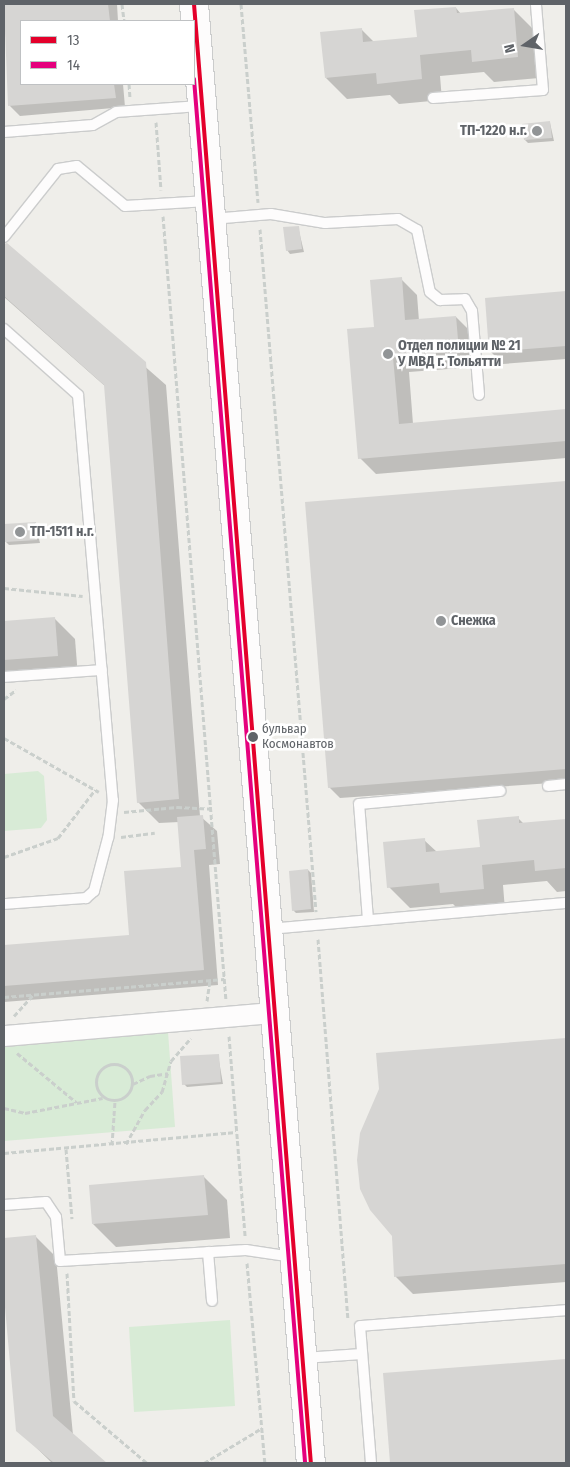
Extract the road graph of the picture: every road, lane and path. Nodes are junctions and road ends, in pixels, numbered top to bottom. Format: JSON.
{"nodes":[{"id":1,"x":122,"y":4,"type":"edge"},
{"id":2,"x":194,"y":4,"type":"edge"},
{"id":3,"x":241,"y":4,"type":"edge"},
{"id":4,"x":536,"y":4,"type":"edge"},
{"id":5,"x":124,"y":20,"type":"edge"},
{"id":6,"x":129,"y":85,"type":"edge"},
{"id":7,"x":433,"y":98,"type":"dead end"},
{"id":8,"x":201,"y":106,"type":"junction"},
{"id":9,"x":145,"y":110,"type":"junction"},
{"id":10,"x":4,"y":132,"type":"edge"},
{"id":11,"x":162,"y":203,"type":"junction"},
{"id":12,"x":210,"y":210,"type":"junction"},
{"id":13,"x":259,"y":215,"type":"junction"},
{"id":14,"x":4,"y":237,"type":"edge"},
{"id":15,"x":4,"y":329,"type":"edge"},
{"id":16,"x":479,"y":395,"type":"dead end"},
{"id":17,"x":4,"y":588,"type":"edge"},
{"id":18,"x":96,"y":597,"type":"junction"},
{"id":19,"x":102,"y":670,"type":"junction"},
{"id":20,"x":4,"y":677,"type":"edge"},
{"id":21,"x":566,"y":784,"type":"edge"},
{"id":22,"x":548,"y":786,"type":"dead end"},
{"id":23,"x":95,"y":790,"type":"dead end"},
{"id":24,"x":500,"y":791,"type":"dead end"},
{"id":25,"x":155,"y":833,"type":"dead end"},
{"id":26,"x":108,"y":838,"type":"junction"},
{"id":27,"x":4,"y":857,"type":"edge"},
{"id":28,"x":566,"y":903,"type":"edge"},
{"id":29,"x":4,"y":904,"type":"edge"},
{"id":30,"x":368,"y":920,"type":"junction"},
{"id":31,"x":317,"y":924,"type":"junction"},
{"id":32,"x":266,"y":929,"type":"junction"},
{"id":33,"x":224,"y":979,"type":"junction"},
{"id":34,"x":210,"y":980,"type":"junction"},
{"id":35,"x":33,"y":994,"type":"junction"},
{"id":36,"x":4,"y":997,"type":"edge"},
{"id":37,"x":274,"y":1013,"type":"junction"},
{"id":38,"x":228,"y":1017,"type":"junction"},
{"id":39,"x":204,"y":1019,"type":"junction"},
{"id":40,"x":8,"y":1035,"type":"edge"},
{"id":41,"x":168,"y":1073,"type":"junction"},
{"id":42,"x":133,"y":1084,"type":"junction"},
{"id":43,"x":103,"y":1098,"type":"junction"},
{"id":44,"x":77,"y":1102,"type":"junction"},
{"id":45,"x":115,"y":1102,"type":"junction"},
{"id":46,"x":4,"y":1108,"type":"edge"},
{"id":47,"x":236,"y":1132,"type":"junction"},
{"id":48,"x":126,"y":1144,"type":"junction"},
{"id":49,"x":112,"y":1145,"type":"junction"},
{"id":50,"x":66,"y":1149,"type":"junction"},
{"id":51,"x":4,"y":1153,"type":"edge"},
{"id":52,"x":4,"y":1205,"type":"edge"},
{"id":53,"x":246,"y":1250,"type":"junction"},
{"id":54,"x":208,"y":1252,"type":"junction"},
{"id":55,"x":294,"y":1258,"type":"junction"},
{"id":56,"x":69,"y":1260,"type":"junction"},
{"id":57,"x":212,"y":1301,"type":"dead end"},
{"id":58,"x":566,"y":1310,"type":"edge"},
{"id":59,"x":350,"y":1354,"type":"junction"},
{"id":60,"x":362,"y":1354,"type":"junction"},
{"id":61,"x":303,"y":1358,"type":"junction"},
{"id":62,"x":262,"y":1428,"type":"junction"},
{"id":63,"x":147,"y":1463,"type":"edge"},
{"id":64,"x":204,"y":1463,"type":"edge"},
{"id":65,"x":264,"y":1463,"type":"edge"},
{"id":66,"x":311,"y":1463,"type":"edge"},
{"id":67,"x":371,"y":1463,"type":"edge"}],
"edges":[{"from":1,"to":5,"type":"path"},
{"from":2,"to":8,"type":"main road"},
{"from":3,"to":13,"type":"path"},
{"from":4,"to":7,"type":"lane"},
{"from":6,"to":9,"type":"path"},
{"from":8,"to":9,"type":"lane"},
{"from":8,"to":12,"type":"main road"},
{"from":9,"to":10,"type":"lane"},
{"from":9,"to":11,"type":"path"},
{"from":11,"to":12,"type":"lane"},
{"from":11,"to":14,"type":"lane"},
{"from":11,"to":33,"type":"path"},
{"from":12,"to":13,"type":"lane"},
{"from":12,"to":32,"type":"main road"},
{"from":13,"to":16,"type":"lane"},
{"from":13,"to":31,"type":"path"},
{"from":15,"to":18,"type":"lane"},
{"from":17,"to":18,"type":"path"},
{"from":18,"to":19,"type":"lane"},
{"from":19,"to":20,"type":"lane"},
{"from":19,"to":26,"type":"lane"},
{"from":21,"to":22,"type":"lane"},
{"from":23,"to":27,"type":"path"},
{"from":24,"to":30,"type":"lane"},
{"from":25,"to":26,"type":"path"},
{"from":26,"to":29,"type":"lane"},
{"from":28,"to":30,"type":"lane"},
{"from":30,"to":31,"type":"lane"},
{"from":31,"to":32,"type":"lane"},
{"from":31,"to":59,"type":"path"},
{"from":32,"to":37,"type":"main road"},
{"from":33,"to":34,"type":"path"},
{"from":33,"to":38,"type":"path"},
{"from":34,"to":35,"type":"path"},
{"from":34,"to":39,"type":"path"},
{"from":35,"to":36,"type":"path"},
{"from":35,"to":40,"type":"path"},
{"from":37,"to":38,"type":"street"},
{"from":37,"to":55,"type":"main road"},
{"from":38,"to":39,"type":"street"},
{"from":38,"to":47,"type":"path"},
{"from":39,"to":40,"type":"street"},
{"from":39,"to":41,"type":"path"},
{"from":40,"to":44,"type":"path"},
{"from":41,"to":42,"type":"path"},
{"from":41,"to":48,"type":"path"},
{"from":42,"to":43,"type":"path"},
{"from":42,"to":45,"type":"path"},
{"from":43,"to":44,"type":"path"},
{"from":43,"to":45,"type":"path"},
{"from":44,"to":46,"type":"path"},
{"from":45,"to":49,"type":"path"},
{"from":47,"to":48,"type":"path"},
{"from":47,"to":53,"type":"path"},
{"from":48,"to":49,"type":"path"},
{"from":49,"to":50,"type":"path"},
{"from":50,"to":51,"type":"path"},
{"from":50,"to":56,"type":"path"},
{"from":52,"to":56,"type":"lane"},
{"from":53,"to":54,"type":"lane"},
{"from":53,"to":55,"type":"lane"},
{"from":53,"to":62,"type":"path"},
{"from":54,"to":56,"type":"lane"},
{"from":54,"to":57,"type":"lane"},
{"from":55,"to":61,"type":"main road"},
{"from":56,"to":63,"type":"path"},
{"from":58,"to":60,"type":"lane"},
{"from":59,"to":60,"type":"lane"},
{"from":59,"to":61,"type":"lane"},
{"from":60,"to":67,"type":"lane"},
{"from":61,"to":66,"type":"main road"},
{"from":62,"to":64,"type":"path"},
{"from":62,"to":65,"type":"path"}]}
